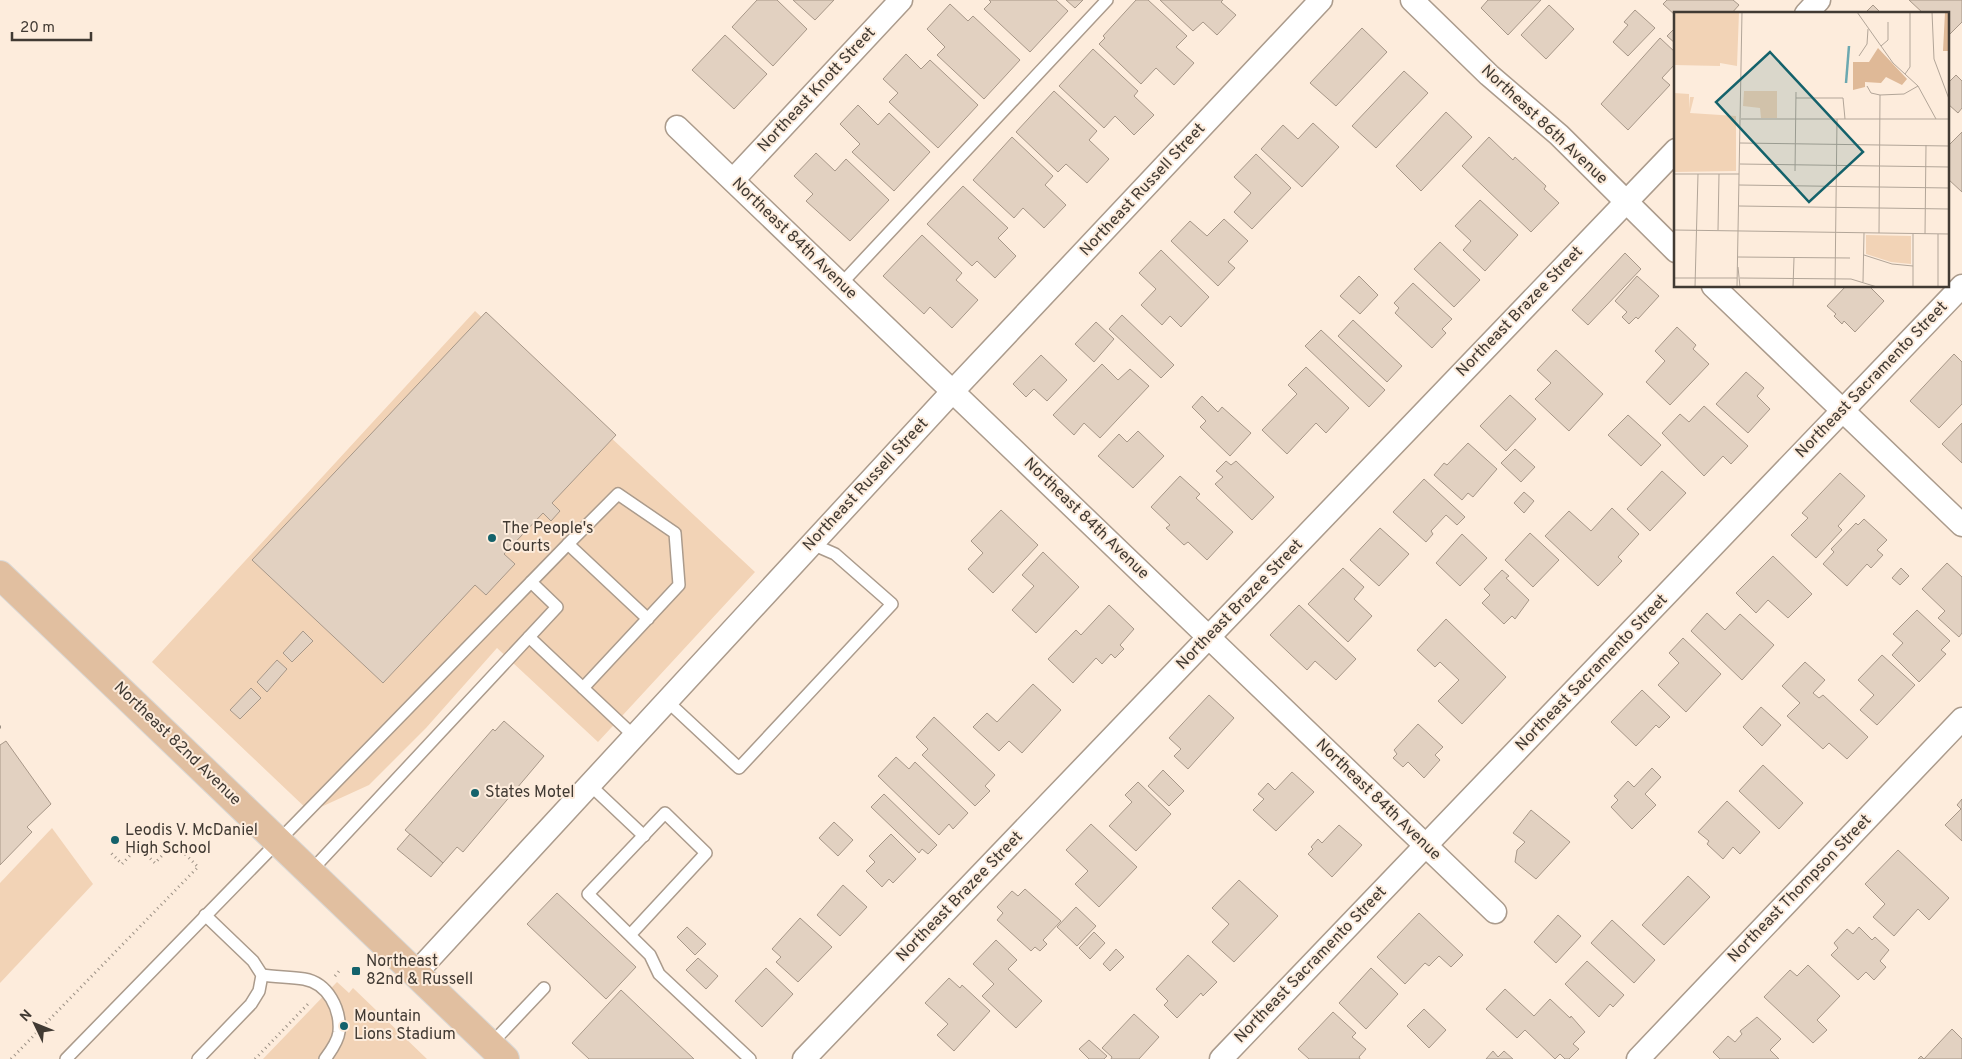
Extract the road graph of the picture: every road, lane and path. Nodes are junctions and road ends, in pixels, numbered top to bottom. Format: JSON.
{"nodes":[{"id":1,"x":901,"y":0,"type":"edge"},
{"id":2,"x":1107,"y":0,"type":"edge"},
{"id":3,"x":1321,"y":0,"type":"edge"},
{"id":4,"x":1412,"y":0,"type":"edge"},
{"id":5,"x":1819,"y":0,"type":"edge"},
{"id":6,"x":1808,"y":12,"type":"edge"},
{"id":7,"x":677,"y":127,"type":"dead end"},
{"id":8,"x":1674,"y":152,"type":"edge"},
{"id":9,"x":733,"y":180,"type":"junction"},
{"id":10,"x":1626,"y":202,"type":"junction"},
{"id":11,"x":1674,"y":249,"type":"edge"},
{"id":12,"x":841,"y":284,"type":"junction"},
{"id":13,"x":1962,"y":286,"type":"edge"},
{"id":14,"x":1715,"y":288,"type":"edge"},
{"id":15,"x":953,"y":391,"type":"junction"},
{"id":16,"x":1842,"y":411,"type":"junction"},
{"id":17,"x":1962,"y":525,"type":"edge"},
{"id":18,"x":568,"y":544,"type":"junction"},
{"id":19,"x":812,"y":544,"type":"junction"},
{"id":20,"x":0,"y":575,"type":"edge"},
{"id":21,"x":531,"y":582,"type":"junction"},
{"id":22,"x":648,"y":619,"type":"junction"},
{"id":23,"x":529,"y":637,"type":"junction"},
{"id":24,"x":1208,"y":637,"type":"junction"},
{"id":25,"x":583,"y":688,"type":"junction"},
{"id":26,"x":667,"y":701,"type":"junction"},
{"id":27,"x":1962,"y":719,"type":"edge"},
{"id":28,"x":634,"y":736,"type":"junction"},
{"id":29,"x":590,"y":785,"type":"junction"},
{"id":30,"x":644,"y":836,"type":"junction"},
{"id":31,"x":277,"y":840,"type":"junction"},
{"id":32,"x":1426,"y":846,"type":"junction"},
{"id":33,"x":111,"y":853,"type":"dead end"},
{"id":34,"x":310,"y":872,"type":"junction"},
{"id":35,"x":1495,"y":912,"type":"dead end"},
{"id":36,"x":205,"y":915,"type":"junction"},
{"id":37,"x":630,"y":935,"type":"junction"},
{"id":38,"x":340,"y":970,"type":"dead end"},
{"id":39,"x":416,"y":973,"type":"junction"},
{"id":40,"x":262,"y":975,"type":"junction"},
{"id":41,"x":544,"y":988,"type":"dead end"},
{"id":42,"x":322,"y":989,"type":"junction"},
{"id":43,"x":497,"y":1052,"type":"edge"},
{"id":44,"x":806,"y":1058,"type":"edge"},
{"id":45,"x":10,"y":1059,"type":"edge"},
{"id":46,"x":66,"y":1059,"type":"edge"},
{"id":47,"x":198,"y":1059,"type":"edge"},
{"id":48,"x":255,"y":1059,"type":"edge"},
{"id":49,"x":325,"y":1059,"type":"edge"},
{"id":50,"x":750,"y":1059,"type":"edge"},
{"id":51,"x":1221,"y":1059,"type":"edge"},
{"id":52,"x":1638,"y":1059,"type":"edge"}],
"edges":[{"from":1,"to":9,"type":"street","name":"Northeast Knott Street"},
{"from":2,"to":12,"type":"lane"},
{"from":3,"to":15,"type":"street","name":"Northeast Russell Street"},
{"from":4,"to":10,"type":"street","name":"Northeast 86th Avenue"},
{"from":5,"to":6,"type":"street"},
{"from":7,"to":9,"type":"street","name":"Northeast 84th Avenue"},
{"from":8,"to":10,"type":"street","name":"Northeast Brazee Street"},
{"from":9,"to":12,"type":"street","name":"Northeast 84th Avenue"},
{"from":10,"to":11,"type":"street","name":"Northeast 86th Avenue"},
{"from":10,"to":24,"type":"street","name":"Northeast Brazee Street"},
{"from":12,"to":15,"type":"street","name":"Northeast 84th Avenue"},
{"from":13,"to":16,"type":"street","name":"Northeast Sacramento Street"},
{"from":14,"to":16,"type":"street"},
{"from":15,"to":19,"type":"street","name":"Northeast Russell Street"},
{"from":15,"to":24,"type":"street","name":"Northeast 84th Avenue"},
{"from":16,"to":17,"type":"street"},
{"from":16,"to":32,"type":"street","name":"Northeast Sacramento Street"},
{"from":18,"to":21,"type":"lane"},
{"from":18,"to":22,"type":"lane"},
{"from":18,"to":22,"type":"lane"},
{"from":19,"to":26,"type":"street","name":"Northeast Russell Street"},
{"from":19,"to":26,"type":"lane"},
{"from":20,"to":31,"type":"main road","name":"Northeast 82nd Avenue"},
{"from":21,"to":23,"type":"lane"},
{"from":21,"to":31,"type":"lane"},
{"from":22,"to":25,"type":"lane"},
{"from":23,"to":25,"type":"lane"},
{"from":23,"to":34,"type":"lane"},
{"from":24,"to":32,"type":"street","name":"Northeast 84th Avenue"},
{"from":24,"to":44,"type":"street","name":"Northeast Brazee Street"},
{"from":25,"to":28,"type":"lane"},
{"from":26,"to":28,"type":"street","name":"Northeast Russell Street"},
{"from":27,"to":52,"type":"street","name":"Northeast Thompson Street"},
{"from":28,"to":29,"type":"street","name":"Northeast Russell Street"},
{"from":29,"to":30,"type":"lane"},
{"from":29,"to":39,"type":"street","name":"Northeast Russell Street"},
{"from":30,"to":37,"type":"lane"},
{"from":30,"to":37,"type":"lane"},
{"from":31,"to":34,"type":"main road","name":"Northeast 82nd Avenue"},
{"from":31,"to":36,"type":"lane"},
{"from":32,"to":35,"type":"street","name":"Northeast 84th Avenue"},
{"from":32,"to":51,"type":"street","name":"Northeast Sacramento Street"},
{"from":33,"to":45,"type":"path"},
{"from":34,"to":39,"type":"main road","name":"Northeast 82nd Avenue"},
{"from":36,"to":40,"type":"lane"},
{"from":36,"to":46,"type":"lane"},
{"from":37,"to":50,"type":"lane"},
{"from":38,"to":42,"type":"path"},
{"from":39,"to":43,"type":"main road","name":"Northeast 82nd Avenue"},
{"from":40,"to":42,"type":"lane"},
{"from":40,"to":47,"type":"lane"},
{"from":41,"to":43,"type":"lane"},
{"from":42,"to":48,"type":"path"},
{"from":42,"to":49,"type":"lane"}]}
